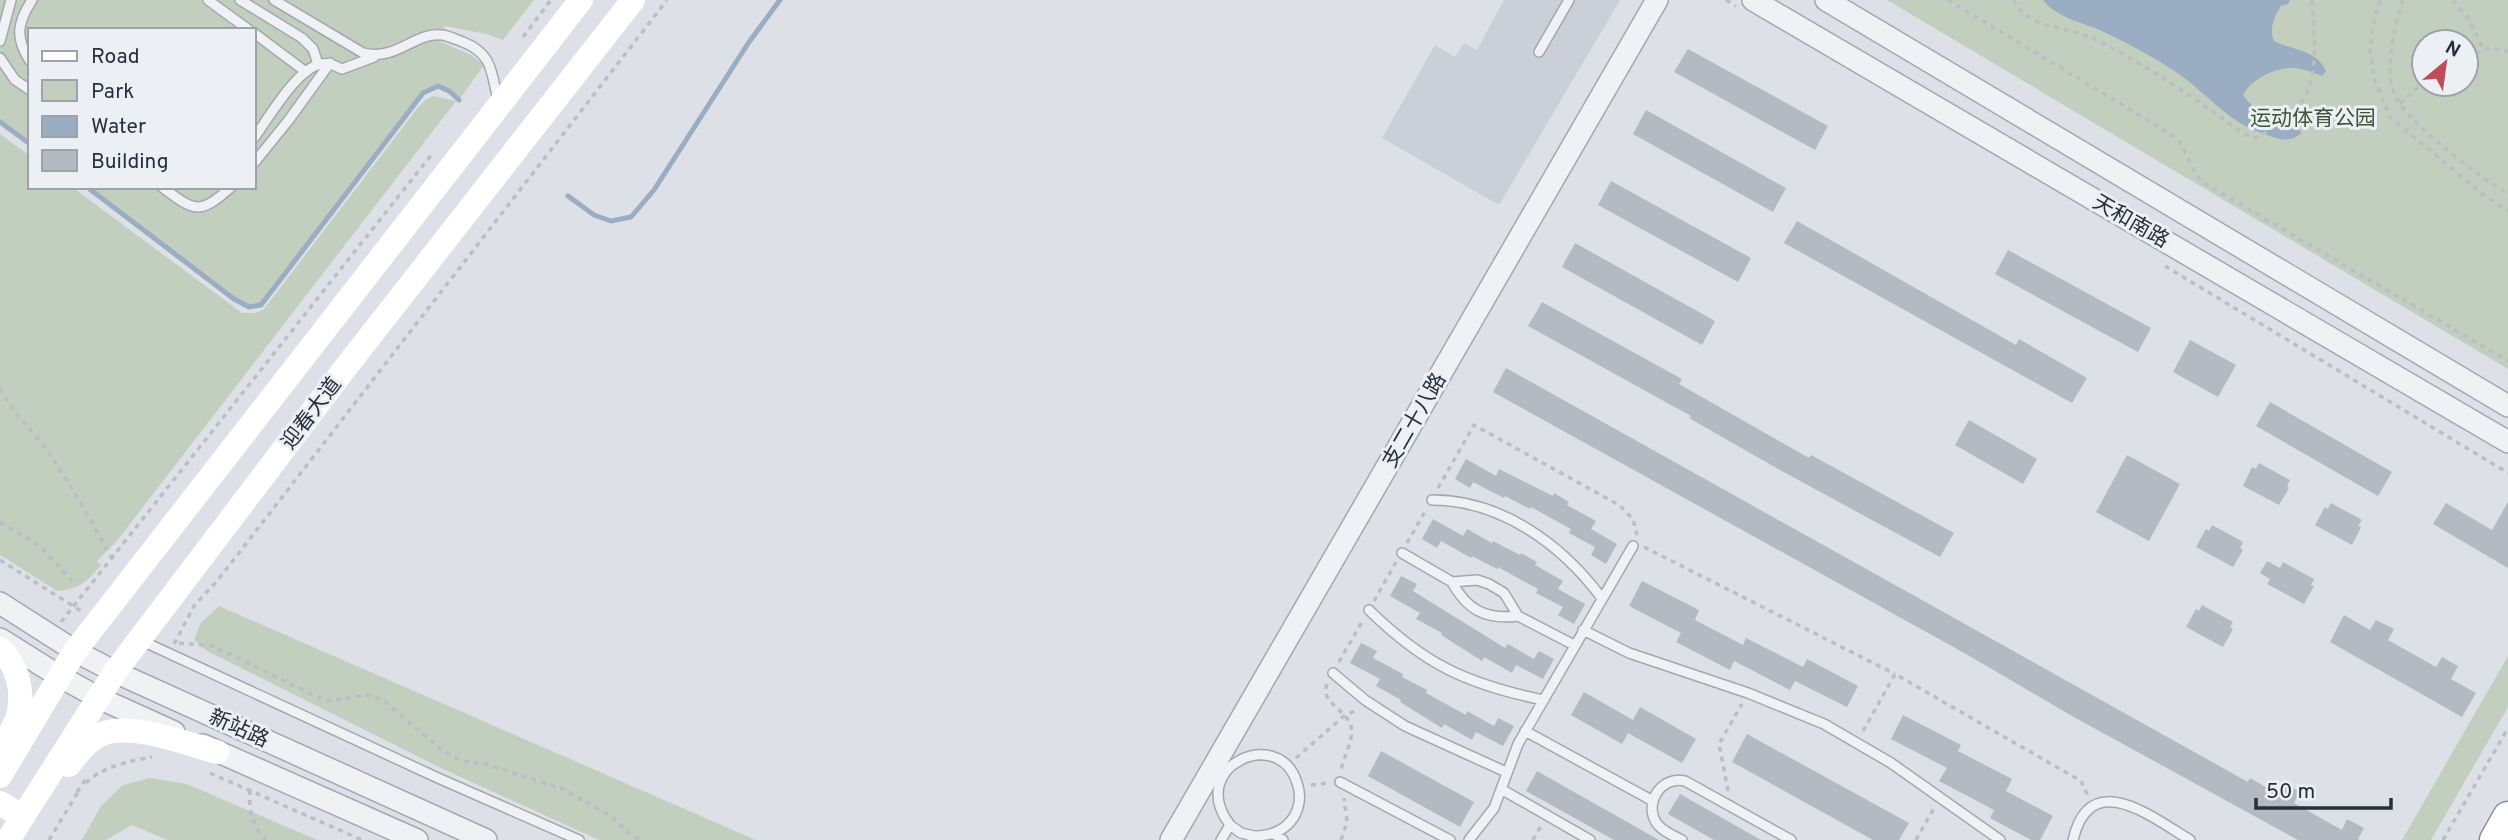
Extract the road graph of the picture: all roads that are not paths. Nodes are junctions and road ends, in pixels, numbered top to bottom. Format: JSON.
{"nodes":[{"id":1,"x":11,"y":0,"type":"edge"},
{"id":2,"x":32,"y":0,"type":"edge"},
{"id":3,"x":208,"y":0,"type":"edge"},
{"id":4,"x":240,"y":0,"type":"edge"},
{"id":5,"x":274,"y":0,"type":"edge"},
{"id":6,"x":581,"y":0,"type":"edge"},
{"id":7,"x":633,"y":0,"type":"edge"},
{"id":8,"x":1569,"y":0,"type":"edge"},
{"id":9,"x":1657,"y":0,"type":"edge"},
{"id":10,"x":1753,"y":0,"type":"edge"},
{"id":11,"x":1826,"y":0,"type":"edge"},
{"id":12,"x":246,"y":28,"type":"edge"},
{"id":13,"x":256,"y":34,"type":"edge"},
{"id":14,"x":0,"y":41,"type":"edge"},
{"id":15,"x":1539,"y":52,"type":"dead end"},
{"id":16,"x":376,"y":56,"type":"junction"},
{"id":17,"x":0,"y":58,"type":"edge"},
{"id":18,"x":28,"y":58,"type":"edge"},
{"id":19,"x":330,"y":63,"type":"junction"},
{"id":20,"x":318,"y":64,"type":"junction"},
{"id":21,"x":306,"y":72,"type":"junction"},
{"id":22,"x":28,"y":89,"type":"edge"},
{"id":23,"x":499,"y":105,"type":"junction"},
{"id":24,"x":256,"y":135,"type":"edge"},
{"id":25,"x":256,"y":160,"type":"edge"},
{"id":26,"x":165,"y":189,"type":"edge"},
{"id":27,"x":228,"y":189,"type":"edge"},
{"id":28,"x":2508,"y":407,"type":"edge"},
{"id":29,"x":2508,"y":442,"type":"edge"},
{"id":30,"x":1432,"y":500,"type":"dead end"},
{"id":31,"x":1633,"y":546,"type":"dead end"},
{"id":32,"x":1402,"y":553,"type":"dead end"},
{"id":33,"x":1452,"y":582,"type":"junction"},
{"id":34,"x":1601,"y":597,"type":"junction"},
{"id":35,"x":0,"y":603,"type":"edge"},
{"id":36,"x":1369,"y":610,"type":"dead end"},
{"id":37,"x":1518,"y":616,"type":"junction"},
{"id":38,"x":1583,"y":630,"type":"junction"},
{"id":39,"x":0,"y":639,"type":"edge"},
{"id":40,"x":139,"y":640,"type":"junction"},
{"id":41,"x":1574,"y":645,"type":"junction"},
{"id":42,"x":0,"y":649,"type":"edge"},
{"id":43,"x":75,"y":651,"type":"junction"},
{"id":44,"x":115,"y":672,"type":"junction"},
{"id":45,"x":1333,"y":673,"type":"dead end"},
{"id":46,"x":59,"y":676,"type":"junction"},
{"id":47,"x":99,"y":698,"type":"junction"},
{"id":48,"x":1543,"y":699,"type":"junction"},
{"id":49,"x":1525,"y":731,"type":"junction"},
{"id":50,"x":0,"y":751,"type":"edge"},
{"id":51,"x":209,"y":760,"type":"junction"},
{"id":52,"x":1506,"y":772,"type":"junction"},
{"id":53,"x":0,"y":776,"type":"edge"},
{"id":54,"x":1340,"y":782,"type":"road end"},
{"id":55,"x":1501,"y":789,"type":"junction"},
{"id":56,"x":1653,"y":801,"type":"junction"},
{"id":57,"x":0,"y":803,"type":"edge"},
{"id":58,"x":2508,"y":817,"type":"edge"},
{"id":59,"x":1230,"y":825,"type":"junction"},
{"id":60,"x":20,"y":828,"type":"edge"},
{"id":61,"x":1274,"y":834,"type":"junction"},
{"id":62,"x":1253,"y":838,"type":"edge"},
{"id":63,"x":8,"y":840,"type":"edge"},
{"id":64,"x":417,"y":840,"type":"edge"},
{"id":65,"x":486,"y":840,"type":"edge"},
{"id":66,"x":579,"y":840,"type":"edge"},
{"id":67,"x":1171,"y":840,"type":"edge"},
{"id":68,"x":1221,"y":840,"type":"edge"},
{"id":69,"x":1283,"y":840,"type":"edge"},
{"id":70,"x":1450,"y":840,"type":"edge"},
{"id":71,"x":1469,"y":840,"type":"edge"},
{"id":72,"x":1590,"y":840,"type":"edge"},
{"id":73,"x":1682,"y":840,"type":"edge"},
{"id":74,"x":1791,"y":840,"type":"edge"},
{"id":75,"x":2000,"y":840,"type":"edge"},
{"id":76,"x":2073,"y":840,"type":"edge"},
{"id":77,"x":2190,"y":840,"type":"edge"},
{"id":78,"x":2495,"y":840,"type":"edge"}],
"edges":[{"from":1,"to":14,"type":"lane"},
{"from":2,"to":18,"type":"lane"},
{"from":3,"to":12,"type":"lane"},
{"from":4,"to":20,"type":"lane"},
{"from":5,"to":16,"type":"lane"},
{"from":6,"to":23,"type":"main road","name":"迎春大道"},
{"from":7,"to":40,"type":"main road","name":"迎春大道"},
{"from":8,"to":15,"type":"lane"},
{"from":9,"to":67,"type":"street","name":"支二十八路"},
{"from":10,"to":29,"type":"street","name":"天和南路"},
{"from":11,"to":28,"type":"street","name":"天和南路"},
{"from":13,"to":21,"type":"lane"},
{"from":16,"to":19,"type":"lane"},
{"from":16,"to":23,"type":"lane"},
{"from":17,"to":22,"type":"lane"},
{"from":19,"to":20,"type":"lane"},
{"from":19,"to":25,"type":"lane"},
{"from":20,"to":21,"type":"lane"},
{"from":21,"to":24,"type":"lane"},
{"from":23,"to":43,"type":"main road","name":"迎春大道"},
{"from":26,"to":27,"type":"lane"},
{"from":30,"to":34,"type":"lane"},
{"from":31,"to":34,"type":"lane"},
{"from":32,"to":33,"type":"lane"},
{"from":33,"to":37,"type":"lane"},
{"from":33,"to":37,"type":"lane"},
{"from":34,"to":38,"type":"lane"},
{"from":35,"to":43,"type":"street","name":"新站路"},
{"from":36,"to":48,"type":"lane"},
{"from":37,"to":41,"type":"lane"},
{"from":38,"to":41,"type":"lane"},
{"from":38,"to":75,"type":"lane"},
{"from":39,"to":46,"type":"street","name":"新站路"},
{"from":40,"to":44,"type":"main road","name":"迎春大道"},
{"from":40,"to":66,"type":"lane"},
{"from":41,"to":48,"type":"lane"},
{"from":42,"to":50,"type":"main road"},
{"from":43,"to":44,"type":"street","name":"新站路"},
{"from":43,"to":46,"type":"main road","name":"迎春大道"},
{"from":44,"to":47,"type":"main road","name":"迎春大道"},
{"from":44,"to":65,"type":"street","name":"新站路"},
{"from":45,"to":52,"type":"lane"},
{"from":46,"to":47,"type":"street","name":"新站路"},
{"from":46,"to":53,"type":"main road","name":"迎春大道"},
{"from":47,"to":51,"type":"street","name":"新站路"},
{"from":47,"to":60,"type":"main road","name":"迎春大道"},
{"from":48,"to":49,"type":"lane"},
{"from":49,"to":52,"type":"lane"},
{"from":49,"to":56,"type":"lane"},
{"from":51,"to":60,"type":"main road"},
{"from":51,"to":64,"type":"street","name":"新站路"},
{"from":52,"to":55,"type":"lane"},
{"from":54,"to":70,"type":"lane"},
{"from":55,"to":71,"type":"lane"},
{"from":55,"to":72,"type":"lane"},
{"from":56,"to":73,"type":"lane"},
{"from":56,"to":74,"type":"lane"},
{"from":57,"to":60,"type":"main road"},
{"from":58,"to":78,"type":"highway"},
{"from":59,"to":61,"type":"lane"},
{"from":59,"to":62,"type":"lane"},
{"from":59,"to":68,"type":"lane"},
{"from":60,"to":63,"type":"main road","name":"迎春大道"},
{"from":61,"to":62,"type":"lane"},
{"from":61,"to":69,"type":"lane"},
{"from":76,"to":77,"type":"lane"}]}
